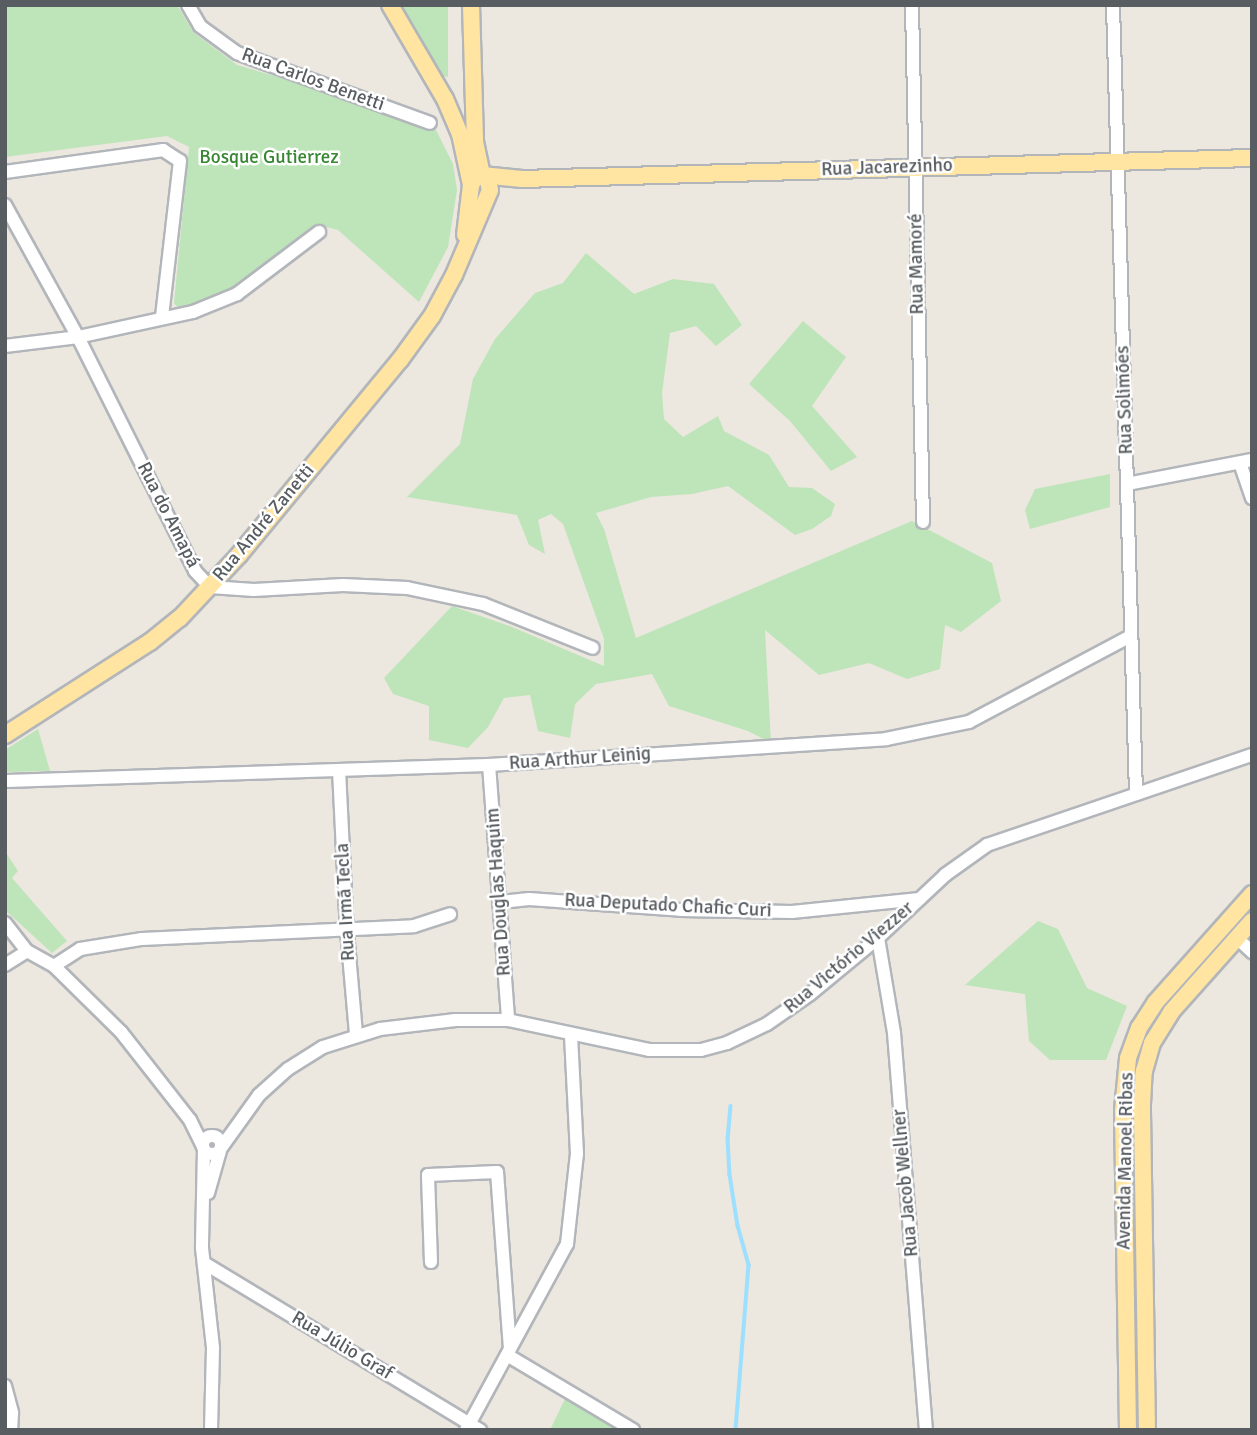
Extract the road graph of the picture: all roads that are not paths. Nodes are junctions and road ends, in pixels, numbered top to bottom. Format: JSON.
{"nodes":[{"id":1,"x":188,"y":5,"type":"edge"},
{"id":2,"x":390,"y":5,"type":"edge"},
{"id":3,"x":471,"y":5,"type":"edge"},
{"id":4,"x":912,"y":5,"type":"edge"},
{"id":5,"x":1113,"y":5,"type":"edge"},
{"id":6,"x":430,"y":123,"type":"dead end"},
{"id":7,"x":1252,"y":158,"type":"edge"},
{"id":8,"x":1118,"y":162,"type":"junction"},
{"id":9,"x":915,"y":168,"type":"junction"},
{"id":10,"x":5,"y":172,"type":"edge"},
{"id":11,"x":482,"y":185,"type":"junction"},
{"id":12,"x":5,"y":205,"type":"edge"},
{"id":13,"x":318,"y":232,"type":"dead end"},
{"id":14,"x":162,"y":317,"type":"junction"},
{"id":15,"x":78,"y":337,"type":"junction"},
{"id":16,"x":5,"y":346,"type":"edge"},
{"id":17,"x":1246,"y":461,"type":"edge"},
{"id":18,"x":1127,"y":484,"type":"junction"},
{"id":19,"x":1252,"y":498,"type":"edge"},
{"id":20,"x":923,"y":523,"type":"dead end"},
{"id":21,"x":211,"y":587,"type":"junction"},
{"id":22,"x":1132,"y":636,"type":"junction"},
{"id":23,"x":593,"y":648,"type":"dead end"},
{"id":24,"x":5,"y":735,"type":"edge"},
{"id":25,"x":1252,"y":755,"type":"edge"},
{"id":26,"x":489,"y":765,"type":"junction"},
{"id":27,"x":339,"y":770,"type":"junction"},
{"id":28,"x":5,"y":781,"type":"edge"},
{"id":29,"x":1136,"y":794,"type":"junction"},
{"id":30,"x":1252,"y":894,"type":"edge"},
{"id":31,"x":919,"y":899,"type":"junction"},
{"id":32,"x":501,"y":902,"type":"junction"},
{"id":33,"x":450,"y":915,"type":"dead end"},
{"id":34,"x":1252,"y":921,"type":"edge"},
{"id":35,"x":5,"y":923,"type":"edge"},
{"id":36,"x":346,"y":931,"type":"junction"},
{"id":37,"x":878,"y":938,"type":"junction"},
{"id":38,"x":1237,"y":938,"type":"junction"},
{"id":39,"x":27,"y":951,"type":"junction"},
{"id":40,"x":1252,"y":952,"type":"edge"},
{"id":41,"x":5,"y":965,"type":"edge"},
{"id":42,"x":54,"y":966,"type":"junction"},
{"id":43,"x":508,"y":1020,"type":"junction"},
{"id":44,"x":356,"y":1034,"type":"junction"},
{"id":45,"x":571,"y":1034,"type":"junction"},
{"id":46,"x":243,"y":1114,"type":"junction"},
{"id":47,"x":208,"y":1142,"type":"junction"},
{"id":48,"x":221,"y":1149,"type":"junction"},
{"id":49,"x":202,"y":1217,"type":"junction"},
{"id":50,"x":431,"y":1262,"type":"dead end"},
{"id":51,"x":204,"y":1263,"type":"junction"},
{"id":52,"x":1126,"y":1274,"type":"junction"},
{"id":53,"x":1145,"y":1275,"type":"junction"},
{"id":54,"x":1126,"y":1322,"type":"junction"},
{"id":55,"x":1145,"y":1326,"type":"junction"},
{"id":56,"x":508,"y":1352,"type":"junction"},
{"id":57,"x":5,"y":1386,"type":"edge"},
{"id":58,"x":472,"y":1428,"type":"edge"},
{"id":59,"x":11,"y":1430,"type":"edge"},
{"id":60,"x":211,"y":1430,"type":"edge"},
{"id":61,"x":633,"y":1430,"type":"edge"},
{"id":62,"x":926,"y":1430,"type":"edge"},
{"id":63,"x":1128,"y":1430,"type":"edge"},
{"id":64,"x":1147,"y":1430,"type":"edge"}],
"edges":[{"from":1,"to":6,"type":"street","name":"Rua Carlos Benetti"},
{"from":2,"to":11,"type":"main road"},
{"from":3,"to":11,"type":"main road"},
{"from":4,"to":9,"type":"street","name":"Rua Mamoré"},
{"from":5,"to":8,"type":"street","name":"Rua Solimões"},
{"from":7,"to":8,"type":"main road","name":"Rua Jacarezinho"},
{"from":8,"to":9,"type":"main road","name":"Rua Jacarezinho"},
{"from":8,"to":18,"type":"street","name":"Rua Solimões"},
{"from":9,"to":11,"type":"main road","name":"Rua Jacarezinho"},
{"from":9,"to":20,"type":"street","name":"Rua Mamoré"},
{"from":10,"to":14,"type":"street"},
{"from":11,"to":21,"type":"main road","name":"Rua André Zanetti"},
{"from":12,"to":15,"type":"street","name":"Rua do Amapá"},
{"from":13,"to":14,"type":"street"},
{"from":14,"to":15,"type":"street"},
{"from":15,"to":16,"type":"street"},
{"from":15,"to":21,"type":"street","name":"Rua do Amapá"},
{"from":17,"to":18,"type":"street"},
{"from":17,"to":19,"type":"street"},
{"from":18,"to":22,"type":"street","name":"Rua Solimões"},
{"from":21,"to":23,"type":"street","name":"Rua do Amapá"},
{"from":21,"to":24,"type":"main road","name":"Rua André Zanetti"},
{"from":22,"to":26,"type":"street","name":"Rua Arthur Leinig"},
{"from":22,"to":29,"type":"street","name":"Rua Solimões"},
{"from":25,"to":29,"type":"street","name":"Rua Victório Viezzer"},
{"from":26,"to":27,"type":"street","name":"Rua Arthur Leinig"},
{"from":26,"to":32,"type":"street","name":"Rua Douglas Haquim"},
{"from":27,"to":28,"type":"street","name":"Rua Arthur Leinig"},
{"from":27,"to":36,"type":"street","name":"Rua Irmã Tecla"},
{"from":29,"to":31,"type":"street","name":"Rua Victório Viezzer"},
{"from":30,"to":52,"type":"main road","name":"Avenida Manoel Ribas"},
{"from":31,"to":32,"type":"street","name":"Rua Deputado Chafic Curi"},
{"from":31,"to":37,"type":"street","name":"Rua Victório Viezzer"},
{"from":32,"to":43,"type":"street","name":"Rua Douglas Haquim"},
{"from":33,"to":36,"type":"street"},
{"from":34,"to":38,"type":"main road","name":"Avenida Manoel Ribas"},
{"from":35,"to":39,"type":"street"},
{"from":36,"to":42,"type":"street"},
{"from":36,"to":44,"type":"street","name":"Rua Irmã Tecla"},
{"from":37,"to":45,"type":"street","name":"Rua Victório Viezzer"},
{"from":37,"to":62,"type":"street","name":"Rua Jacob Wellner"},
{"from":38,"to":40,"type":"street"},
{"from":38,"to":53,"type":"main road","name":"Avenida Manoel Ribas"},
{"from":39,"to":41,"type":"street"},
{"from":39,"to":42,"type":"street"},
{"from":42,"to":47,"type":"street"},
{"from":43,"to":44,"type":"street","name":"Rua Victório Viezzer"},
{"from":43,"to":45,"type":"street","name":"Rua Victório Viezzer"},
{"from":44,"to":46,"type":"street","name":"Rua Victório Viezzer"},
{"from":45,"to":56,"type":"street"},
{"from":46,"to":47,"type":"street","name":"Rua Victório Viezzer"},
{"from":46,"to":48,"type":"street","name":"Rua Victório Viezzer"},
{"from":47,"to":48,"type":"street"},
{"from":47,"to":49,"type":"street","name":"Rua Victório Viezzer"},
{"from":48,"to":49,"type":"street","name":"Rua Victório Viezzer"},
{"from":49,"to":51,"type":"street","name":"Rua Victório Viezzer"},
{"from":50,"to":56,"type":"street"},
{"from":51,"to":58,"type":"street","name":"Rua Júlio Graf"},
{"from":51,"to":60,"type":"street","name":"Rua Victório Viezzer"},
{"from":52,"to":53,"type":"main road"},
{"from":52,"to":54,"type":"main road","name":"Avenida Manoel Ribas"},
{"from":53,"to":55,"type":"main road","name":"Avenida Manoel Ribas"},
{"from":54,"to":55,"type":"main road"},
{"from":54,"to":63,"type":"main road","name":"Avenida Manoel Ribas"},
{"from":55,"to":64,"type":"main road","name":"Avenida Manoel Ribas"},
{"from":56,"to":58,"type":"street"},
{"from":56,"to":61,"type":"street"},
{"from":57,"to":59,"type":"street"}]}
